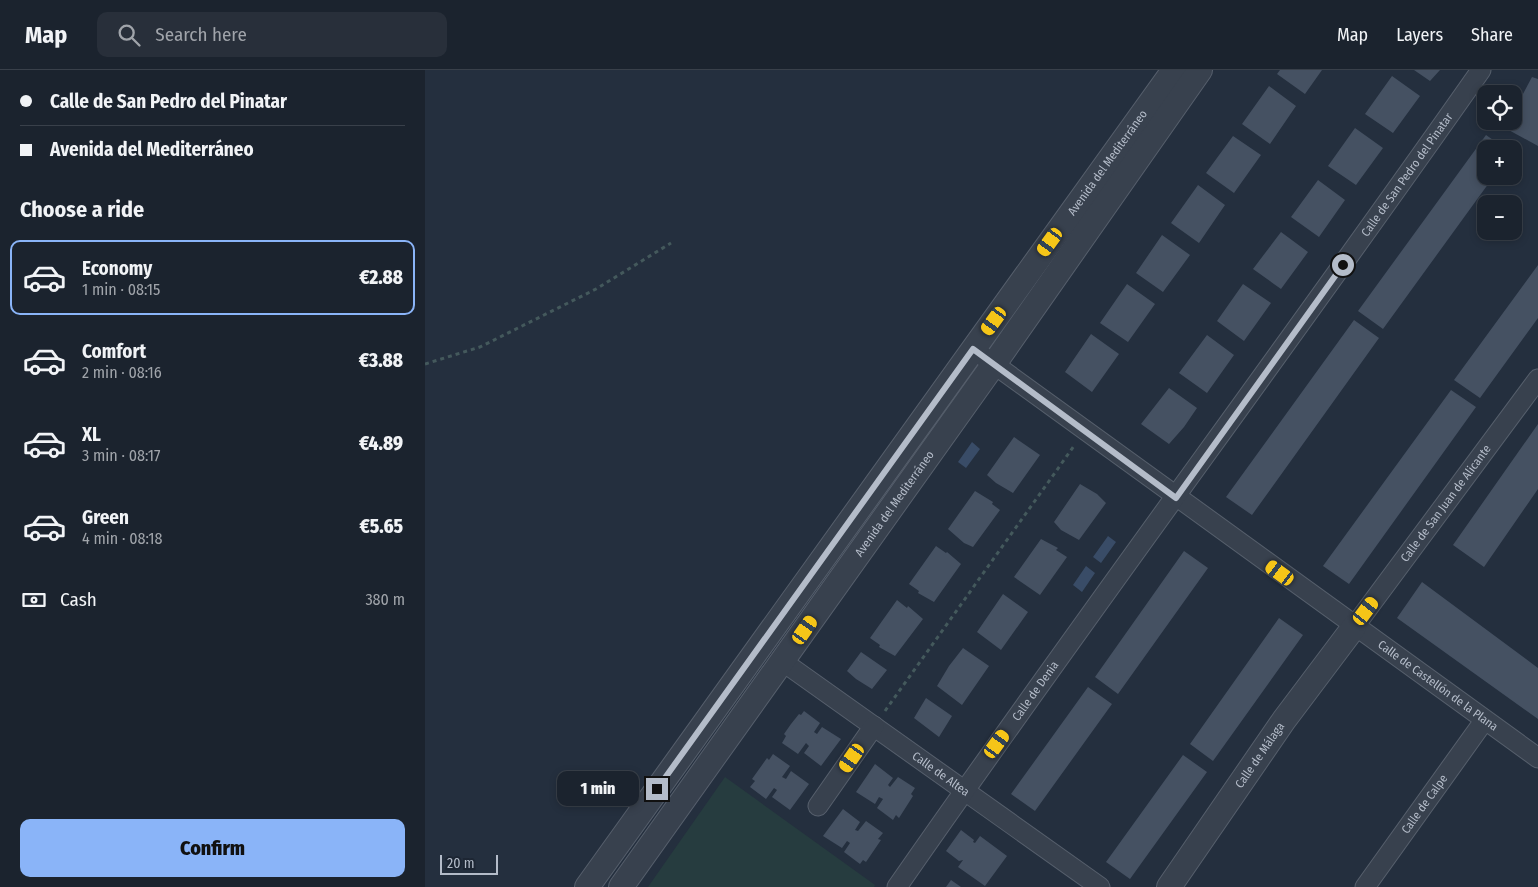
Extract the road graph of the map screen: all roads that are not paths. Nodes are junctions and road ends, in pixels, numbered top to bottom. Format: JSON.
{"nodes":[{"id":1,"x":1175,"y":70,"type":"edge"},
{"id":2,"x":1200,"y":70,"type":"edge"},
{"id":3,"x":1481,"y":70,"type":"edge"},
{"id":4,"x":973,"y":349,"type":"junction"},
{"id":5,"x":994,"y":364,"type":"junction"},
{"id":6,"x":1538,"y":379,"type":"edge"},
{"id":7,"x":1176,"y":498,"type":"junction"},
{"id":8,"x":1354,"y":627,"type":"junction"},
{"id":9,"x":782,"y":661,"type":"junction"},
{"id":10,"x":1484,"y":721,"type":"junction"},
{"id":11,"x":874,"y":726,"type":"junction"},
{"id":12,"x":1538,"y":758,"type":"edge"},
{"id":13,"x":964,"y":791,"type":"junction"},
{"id":14,"x":819,"y":806,"type":"dead end"},
{"id":15,"x":587,"y":887,"type":"edge"},
{"id":16,"x":621,"y":887,"type":"edge"},
{"id":17,"x":897,"y":887,"type":"edge"},
{"id":18,"x":1100,"y":887,"type":"edge"},
{"id":19,"x":1169,"y":887,"type":"edge"},
{"id":20,"x":1365,"y":887,"type":"edge"}],
"edges":[{"from":1,"to":4,"type":"street","name":"Avenida del Mediterráneo"},
{"from":2,"to":5,"type":"street","name":"Avenida del Mediterráneo"},
{"from":3,"to":7,"type":"street","name":"Calle de San Pedro del Pinatar"},
{"from":4,"to":5,"type":"street","name":"Calle de Castellón de la Plana"},
{"from":4,"to":15,"type":"street","name":"Avenida del Mediterráneo"},
{"from":5,"to":7,"type":"street","name":"Calle de Castellón de la Plana"},
{"from":5,"to":9,"type":"street","name":"Avenida del Mediterráneo"},
{"from":6,"to":8,"type":"street","name":"Calle de San Juan de Alicante"},
{"from":7,"to":8,"type":"street","name":"Calle de Castellón de la Plana"},
{"from":7,"to":13,"type":"street","name":"Calle de Denia"},
{"from":8,"to":10,"type":"street","name":"Calle de Castellón de la Plana"},
{"from":8,"to":19,"type":"street","name":"Calle de Málaga"},
{"from":9,"to":11,"type":"street","name":"Calle de Altea"},
{"from":9,"to":16,"type":"street","name":"Avenida del Mediterráneo"},
{"from":10,"to":12,"type":"street","name":"Calle de Castellón de la Plana"},
{"from":10,"to":20,"type":"street","name":"Calle de Calpe"},
{"from":11,"to":13,"type":"street","name":"Calle de Altea"},
{"from":11,"to":14,"type":"street"},
{"from":13,"to":17,"type":"street","name":"Calle de Denia"},
{"from":13,"to":18,"type":"street","name":"Calle de Altea"}]}
